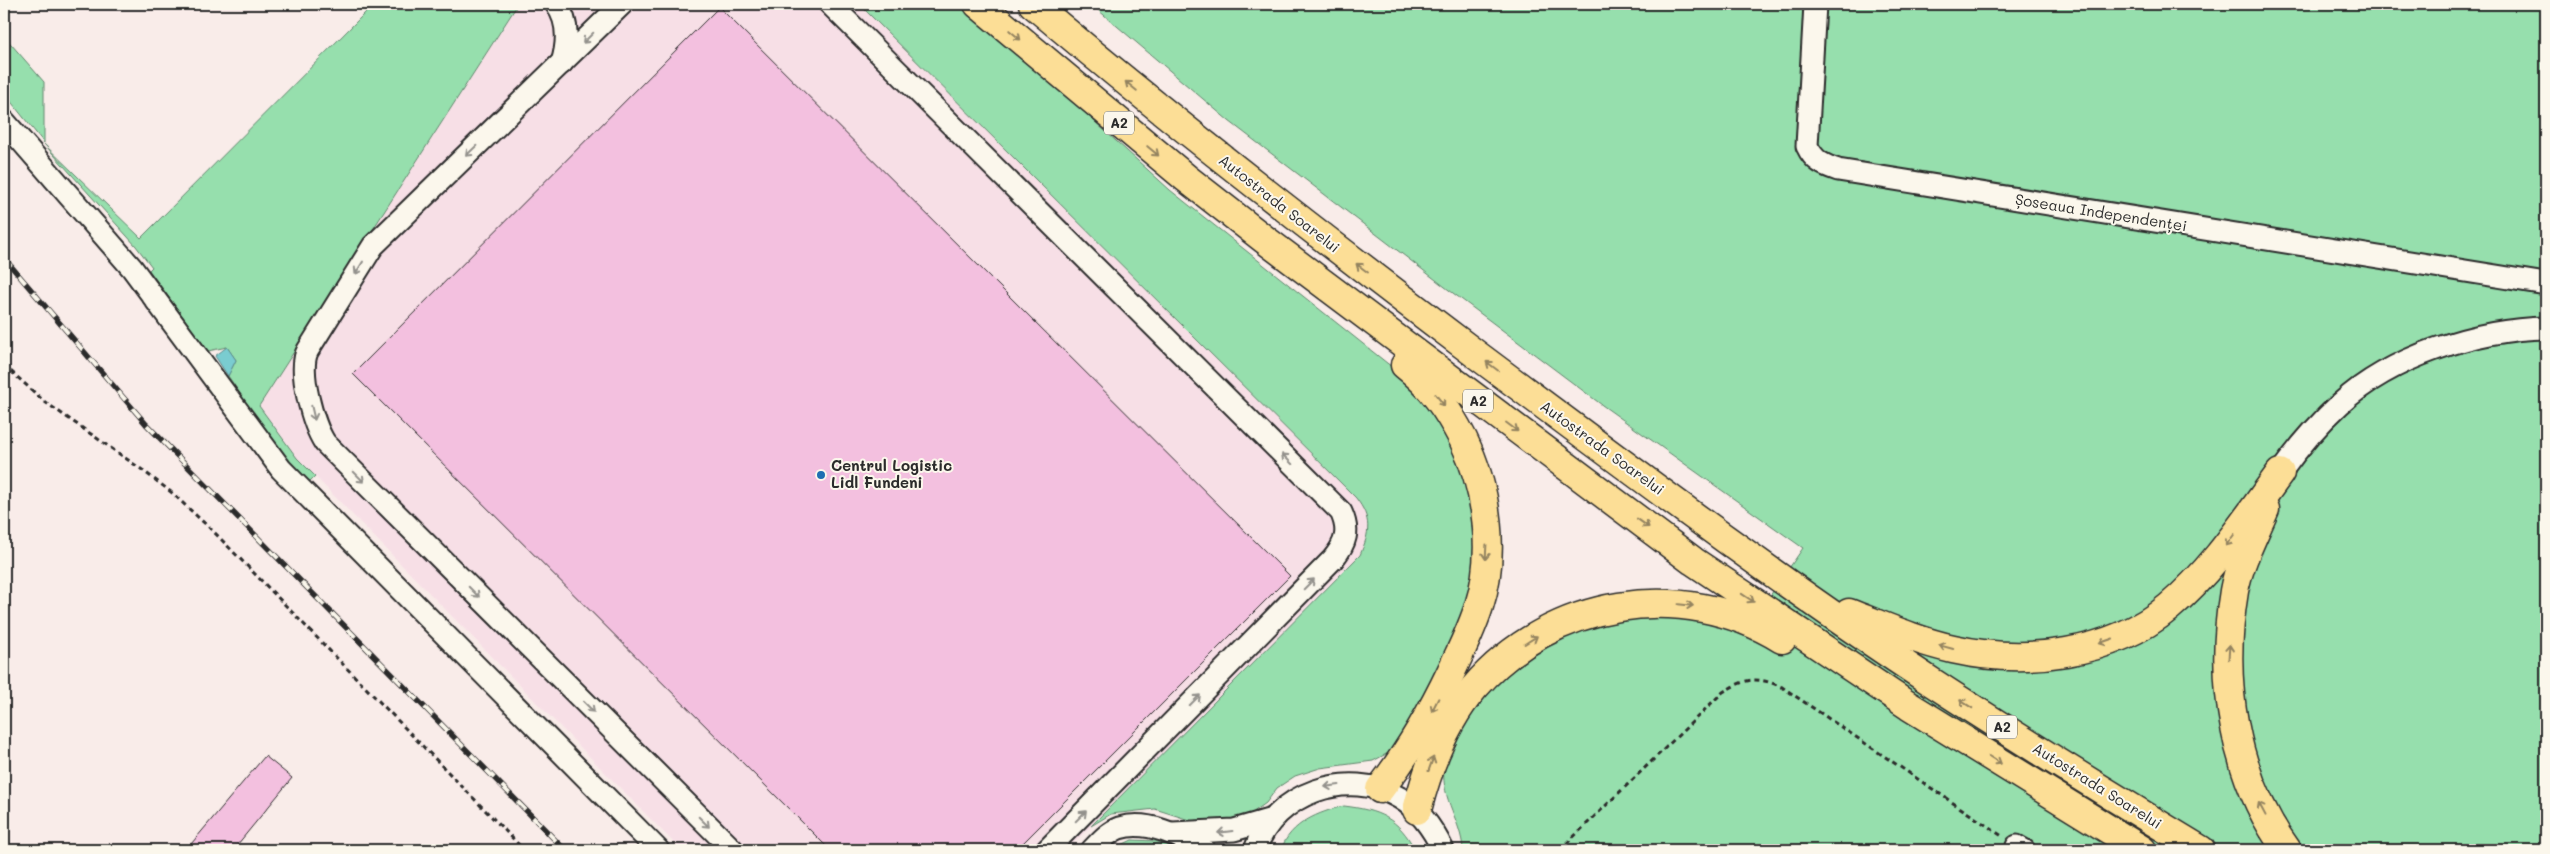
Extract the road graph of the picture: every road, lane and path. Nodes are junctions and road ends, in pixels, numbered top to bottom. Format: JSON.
{"nodes":[{"id":1,"x":556,"y":4,"type":"edge"},
{"id":2,"x":622,"y":4,"type":"edge"},
{"id":3,"x":830,"y":4,"type":"edge"},
{"id":4,"x":978,"y":4,"type":"edge"},
{"id":5,"x":1033,"y":4,"type":"edge"},
{"id":6,"x":1815,"y":4,"type":"edge"},
{"id":7,"x":562,"y":63,"type":"junction"},
{"id":8,"x":4,"y":121,"type":"edge"},
{"id":9,"x":1264,"y":239,"type":"junction"},
{"id":10,"x":2546,"y":284,"type":"edge"},
{"id":11,"x":2546,"y":328,"type":"edge"},
{"id":12,"x":4,"y":365,"type":"edge"},
{"id":13,"x":2280,"y":473,"type":"junction"},
{"id":14,"x":1808,"y":598,"type":"junction"},
{"id":15,"x":1909,"y":706,"type":"junction"},
{"id":16,"x":1380,"y":789,"type":"junction"},
{"id":17,"x":1416,"y":810,"type":"junction"},
{"id":18,"x":1272,"y":819,"type":"junction"},
{"id":19,"x":1173,"y":833,"type":"junction"},
{"id":20,"x":2020,"y":848,"type":"edge"},
{"id":21,"x":524,"y":850,"type":"edge"},
{"id":22,"x":658,"y":850,"type":"edge"},
{"id":23,"x":733,"y":850,"type":"edge"},
{"id":24,"x":1047,"y":850,"type":"edge"},
{"id":25,"x":1092,"y":850,"type":"edge"},
{"id":26,"x":1204,"y":850,"type":"edge"},
{"id":27,"x":1255,"y":850,"type":"edge"},
{"id":28,"x":1442,"y":850,"type":"edge"},
{"id":29,"x":1560,"y":850,"type":"edge"},
{"id":30,"x":2142,"y":850,"type":"edge"},
{"id":31,"x":2201,"y":850,"type":"edge"},
{"id":32,"x":2287,"y":850,"type":"edge"}],
"edges":[{"from":1,"to":7,"type":"street"},
{"from":2,"to":7,"type":"street","one_way":true},
{"from":24,"to":3,"type":"street","one_way":true},
{"from":4,"to":9,"type":"highway","name":"Autostrada Soarelui","number":"A2","one_way":true},
{"from":14,"to":5,"type":"highway","name":"Autostrada Soarelui","number":"A2","one_way":true},
{"from":6,"to":10,"type":"street","name":"Șoseaua Independenței"},
{"from":7,"to":23,"type":"street","one_way":true},
{"from":8,"to":22,"type":"street"},
{"from":9,"to":15,"type":"highway","name":"Autostrada Soarelui","number":"A2","one_way":true},
{"from":9,"to":16,"type":"highway","one_way":true},
{"from":11,"to":13,"type":"street"},
{"from":12,"to":21,"type":"path"},
{"from":13,"to":14,"type":"highway","one_way":true},
{"from":32,"to":13,"type":"highway","one_way":true},
{"from":31,"to":14,"type":"highway","name":"Autostrada Soarelui","number":"A2","one_way":true},
{"from":17,"to":15,"type":"highway","one_way":true},
{"from":15,"to":30,"type":"highway","name":"Autostrada Soarelui","number":"A2","one_way":true},
{"from":16,"to":17,"type":"street"},
{"from":16,"to":18,"type":"street","one_way":true},
{"from":17,"to":28,"type":"street"},
{"from":18,"to":19,"type":"street","one_way":true},
{"from":18,"to":27,"type":"street"},
{"from":19,"to":25,"type":"street"},
{"from":19,"to":26,"type":"street"},
{"from":20,"to":29,"type":"path"}]}
